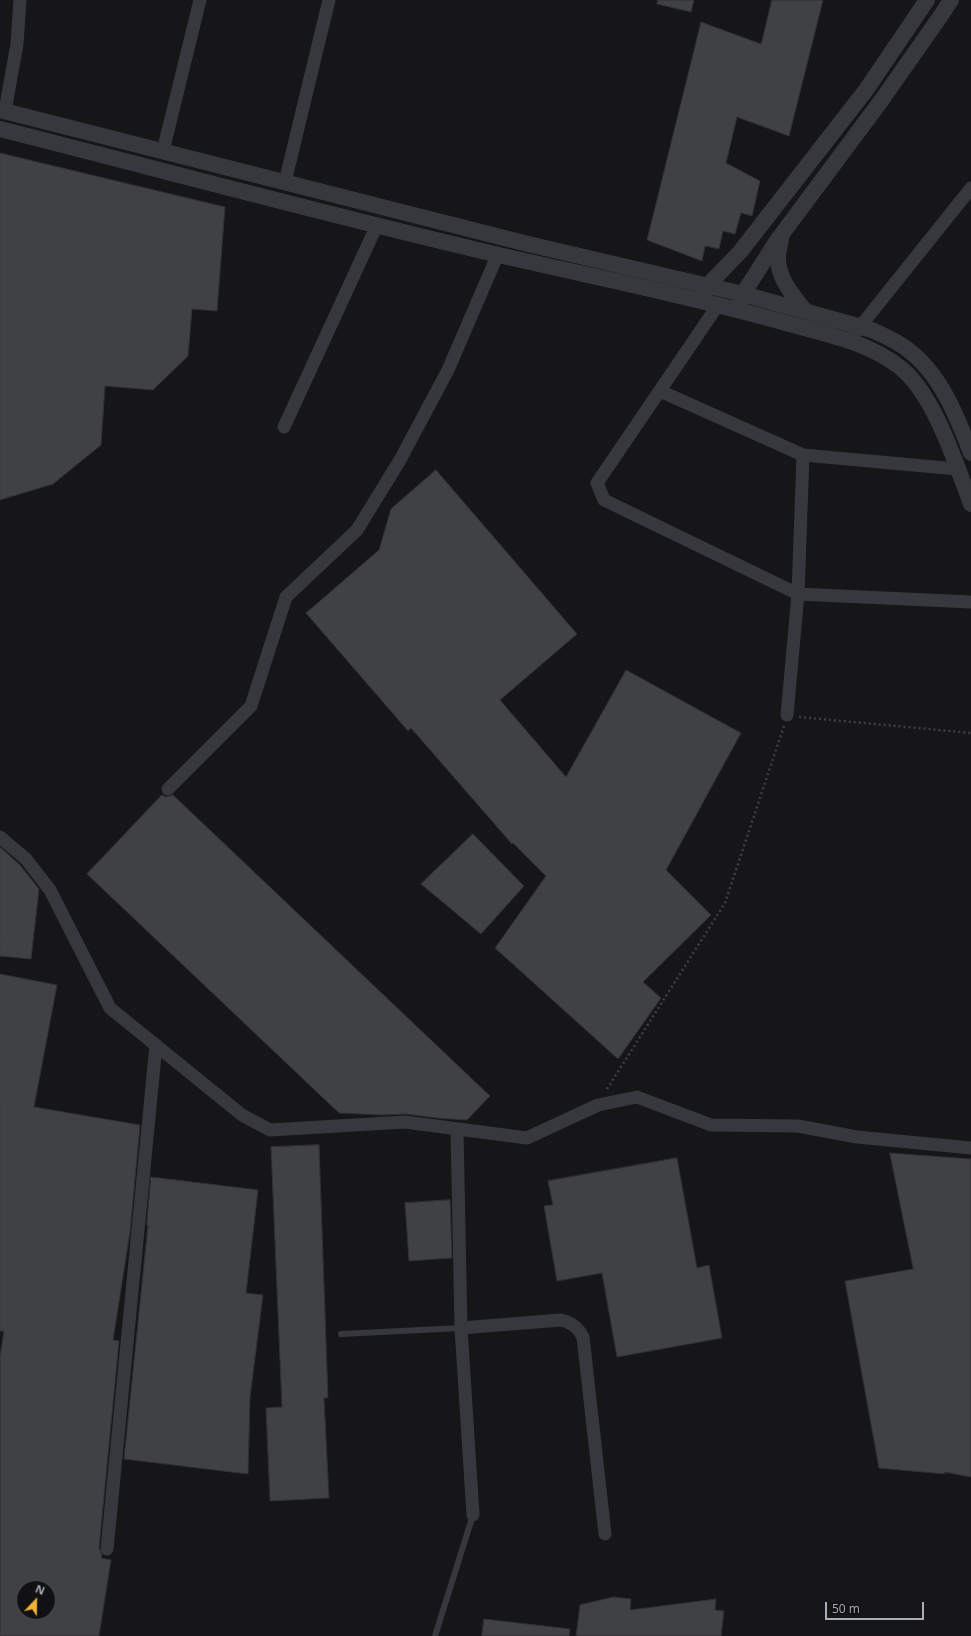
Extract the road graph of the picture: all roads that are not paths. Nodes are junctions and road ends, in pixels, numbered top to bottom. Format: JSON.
{"nodes":[{"id":1,"x":20,"y":0,"type":"edge"},
{"id":2,"x":200,"y":0,"type":"edge"},
{"id":3,"x":329,"y":0,"type":"edge"},
{"id":4,"x":926,"y":0,"type":"edge"},
{"id":5,"x":950,"y":0,"type":"edge"},
{"id":6,"x":2,"y":110,"type":"edge"},
{"id":7,"x":1,"y":129,"type":"edge"},
{"id":8,"x":163,"y":151,"type":"junction"},
{"id":9,"x":285,"y":182,"type":"junction"},
{"id":10,"x":971,"y":188,"type":"edge"},
{"id":11,"x":280,"y":201,"type":"junction"},
{"id":12,"x":377,"y":225,"type":"junction"},
{"id":13,"x":782,"y":235,"type":"junction"},
{"id":14,"x":498,"y":254,"type":"junction"},
{"id":15,"x":707,"y":286,"type":"junction"},
{"id":16,"x":743,"y":294,"type":"junction"},
{"id":17,"x":710,"y":303,"type":"junction"},
{"id":18,"x":738,"y":309,"type":"junction"},
{"id":19,"x":805,"y":312,"type":"junction"},
{"id":20,"x":860,"y":327,"type":"junction"},
{"id":21,"x":850,"y":341,"type":"junction"},
{"id":22,"x":660,"y":391,"type":"junction"},
{"id":23,"x":284,"y":427,"type":"dead end"},
{"id":24,"x":971,"y":453,"type":"edge"},
{"id":25,"x":803,"y":456,"type":"junction"},
{"id":26,"x":957,"y":468,"type":"junction"},
{"id":27,"x":971,"y":504,"type":"edge"},
{"id":28,"x":798,"y":594,"type":"junction"},
{"id":29,"x":971,"y":602,"type":"edge"},
{"id":30,"x":787,"y":715,"type":"road end"},
{"id":31,"x":168,"y":789,"type":"dead end"},
{"id":32,"x":0,"y":837,"type":"edge"},
{"id":33,"x":156,"y":1045,"type":"junction"},
{"id":34,"x":457,"y":1129,"type":"junction"},
{"id":35,"x":971,"y":1148,"type":"edge"},
{"id":36,"x":461,"y":1328,"type":"junction"},
{"id":37,"x":341,"y":1334,"type":"dead end"},
{"id":38,"x":472,"y":1515,"type":"joint"},
{"id":39,"x":605,"y":1534,"type":"dead end"},
{"id":40,"x":107,"y":1549,"type":"dead end"},
{"id":41,"x":435,"y":1636,"type":"edge"}],
"edges":[{"from":1,"to":6,"type":"street"},
{"from":2,"to":8,"type":"street"},
{"from":3,"to":9,"type":"street"},
{"from":4,"to":15,"type":"street"},
{"from":5,"to":13,"type":"street"},
{"from":6,"to":7,"type":"street"},
{"from":6,"to":8,"type":"street"},
{"from":7,"to":11,"type":"street"},
{"from":8,"to":9,"type":"street"},
{"from":9,"to":11,"type":"street"},
{"from":9,"to":15,"type":"street"},
{"from":10,"to":20,"type":"street"},
{"from":11,"to":12,"type":"street"},
{"from":12,"to":14,"type":"street"},
{"from":12,"to":23,"type":"street"},
{"from":13,"to":16,"type":"street"},
{"from":13,"to":19,"type":"street"},
{"from":14,"to":17,"type":"street"},
{"from":14,"to":31,"type":"street"},
{"from":15,"to":16,"type":"street"},
{"from":15,"to":17,"type":"street"},
{"from":16,"to":18,"type":"street"},
{"from":16,"to":19,"type":"street"},
{"from":17,"to":18,"type":"street"},
{"from":17,"to":22,"type":"street"},
{"from":18,"to":21,"type":"street"},
{"from":19,"to":20,"type":"street"},
{"from":20,"to":21,"type":"street"},
{"from":20,"to":24,"type":"street"},
{"from":21,"to":26,"type":"street"},
{"from":22,"to":25,"type":"street"},
{"from":22,"to":28,"type":"street"},
{"from":25,"to":26,"type":"street"},
{"from":25,"to":28,"type":"street"},
{"from":26,"to":27,"type":"street"},
{"from":28,"to":29,"type":"street"},
{"from":28,"to":30,"type":"street"},
{"from":32,"to":33,"type":"street"},
{"from":33,"to":34,"type":"street"},
{"from":33,"to":40,"type":"street"},
{"from":34,"to":35,"type":"street"},
{"from":34,"to":36,"type":"street"},
{"from":36,"to":37,"type":"lane"},
{"from":36,"to":38,"type":"street"},
{"from":36,"to":39,"type":"street"},
{"from":38,"to":41,"type":"lane"}]}
